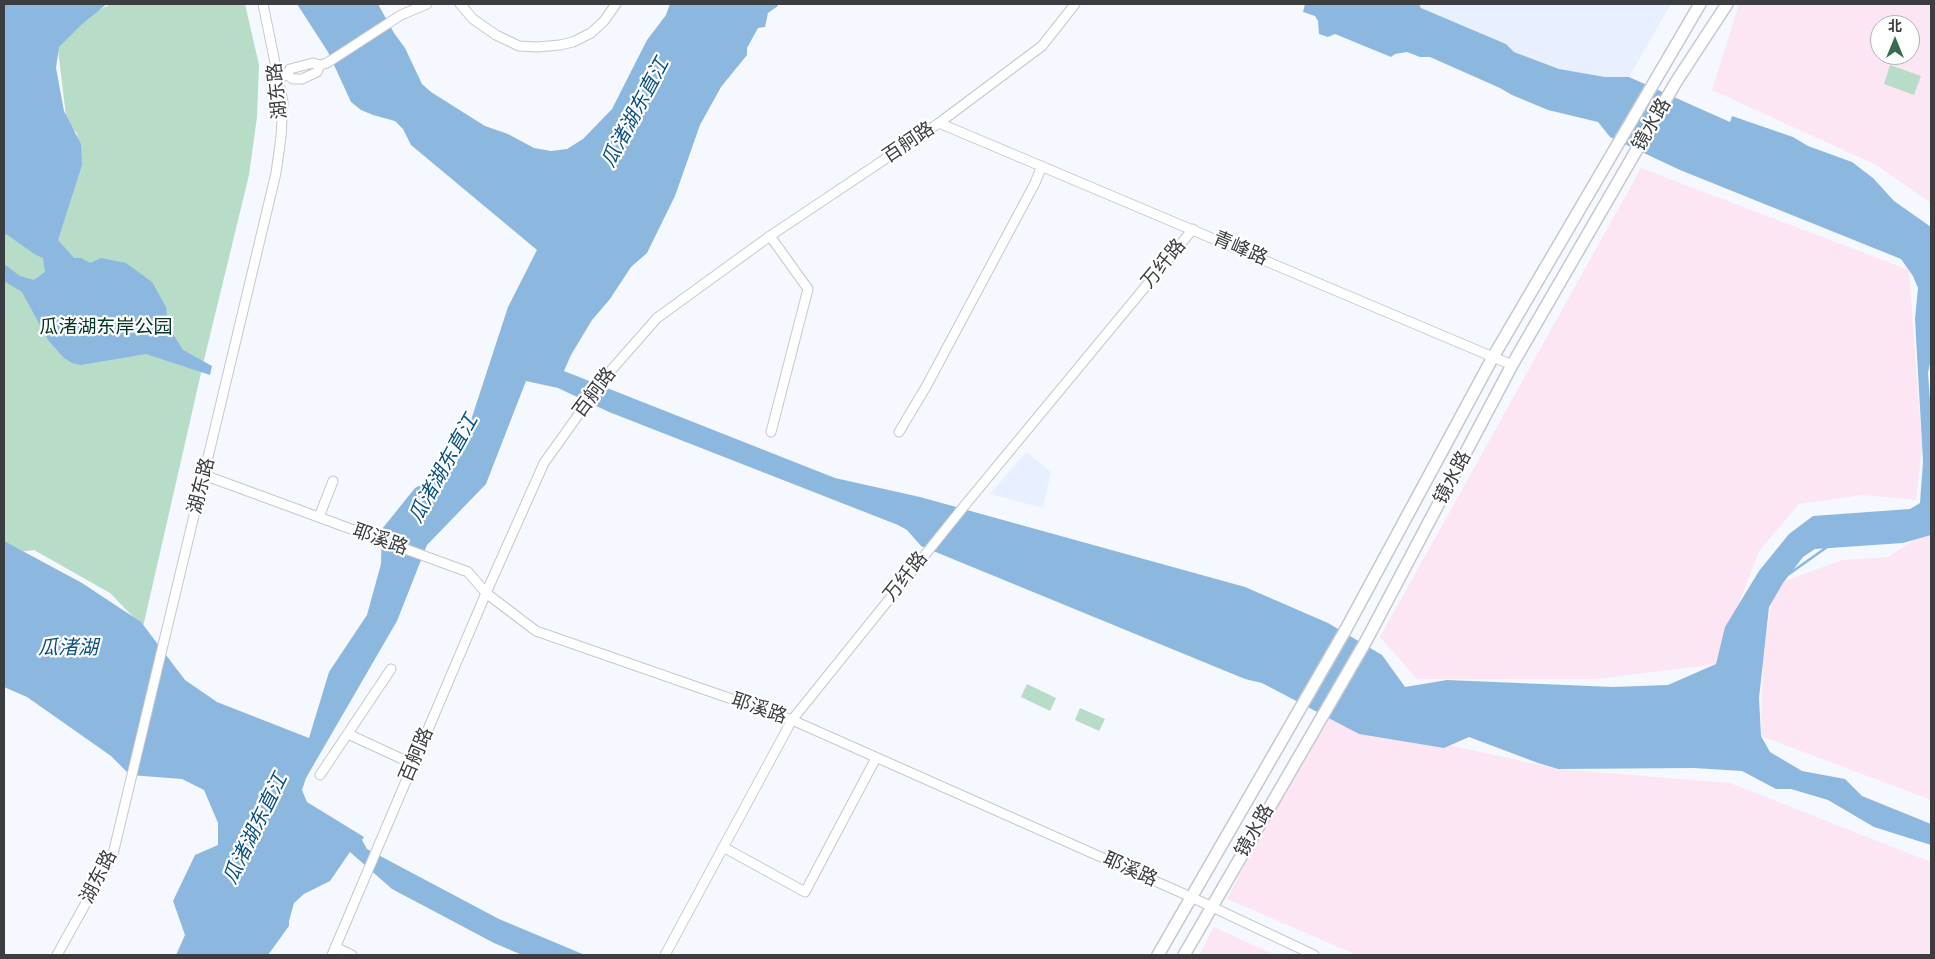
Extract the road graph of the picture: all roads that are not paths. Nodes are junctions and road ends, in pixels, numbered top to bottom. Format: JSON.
{"nodes":[{"id":1,"x":262,"y":4,"type":"edge"},
{"id":2,"x":427,"y":4,"type":"edge"},
{"id":3,"x":460,"y":4,"type":"edge"},
{"id":4,"x":616,"y":4,"type":"edge"},
{"id":5,"x":1075,"y":4,"type":"edge"},
{"id":6,"x":1700,"y":4,"type":"edge"},
{"id":7,"x":1727,"y":4,"type":"edge"},
{"id":8,"x":283,"y":76,"type":"junction"},
{"id":9,"x":939,"y":123,"type":"junction"},
{"id":10,"x":1042,"y":166,"type":"junction"},
{"id":11,"x":1193,"y":229,"type":"junction"},
{"id":12,"x":770,"y":236,"type":"junction"},
{"id":13,"x":1493,"y":357,"type":"junction"},
{"id":14,"x":1512,"y":365,"type":"junction"},
{"id":15,"x":771,"y":432,"type":"dead end"},
{"id":16,"x":899,"y":432,"type":"dead end"},
{"id":17,"x":204,"y":475,"type":"junction"},
{"id":18,"x":333,"y":481,"type":"dead end"},
{"id":19,"x":319,"y":517,"type":"junction"},
{"id":20,"x":486,"y":593,"type":"junction"},
{"id":21,"x":391,"y":669,"type":"dead end"},
{"id":22,"x":792,"y":720,"type":"junction"},
{"id":23,"x":348,"y":734,"type":"junction"},
{"id":24,"x":876,"y":758,"type":"junction"},
{"id":25,"x":413,"y":764,"type":"junction"},
{"id":26,"x":320,"y":775,"type":"dead end"},
{"id":27,"x":723,"y":847,"type":"junction"},
{"id":28,"x":1191,"y":897,"type":"junction"},
{"id":29,"x":1211,"y":907,"type":"junction"},
{"id":30,"x":333,"y":951,"type":"edge"},
{"id":31,"x":57,"y":955,"type":"edge"},
{"id":32,"x":352,"y":955,"type":"edge"},
{"id":33,"x":665,"y":955,"type":"edge"},
{"id":34,"x":1158,"y":955,"type":"edge"},
{"id":35,"x":1184,"y":955,"type":"edge"},
{"id":36,"x":1314,"y":955,"type":"edge"}],
"edges":[{"from":1,"to":8,"type":"street","name":"湖东路"},
{"from":2,"to":8,"type":"street"},
{"from":3,"to":4,"type":"street"},
{"from":5,"to":9,"type":"street","name":"百舸路"},
{"from":6,"to":13,"type":"main road","name":"镜水路"},
{"from":7,"to":14,"type":"main road","name":"镜水路"},
{"from":8,"to":17,"type":"street","name":"湖东路"},
{"from":9,"to":10,"type":"street","name":"青峰路"},
{"from":9,"to":12,"type":"street","name":"百舸路"},
{"from":10,"to":11,"type":"street","name":"青峰路"},
{"from":10,"to":16,"type":"street"},
{"from":11,"to":13,"type":"street","name":"青峰路"},
{"from":11,"to":22,"type":"street","name":"万纤路"},
{"from":12,"to":15,"type":"street"},
{"from":12,"to":20,"type":"street","name":"百舸路"},
{"from":13,"to":14,"type":"street","name":"青峰路"},
{"from":13,"to":28,"type":"main road","name":"镜水路"},
{"from":14,"to":29,"type":"main road","name":"镜水路"},
{"from":17,"to":19,"type":"street","name":"耶溪路"},
{"from":17,"to":31,"type":"street","name":"湖东路"},
{"from":18,"to":19,"type":"street"},
{"from":19,"to":20,"type":"street","name":"耶溪路"},
{"from":20,"to":22,"type":"street","name":"耶溪路"},
{"from":20,"to":25,"type":"street","name":"百舸路"},
{"from":21,"to":23,"type":"street"},
{"from":22,"to":24,"type":"street","name":"耶溪路"},
{"from":22,"to":27,"type":"street","name":"万纤路"},
{"from":23,"to":25,"type":"street"},
{"from":23,"to":26,"type":"street"},
{"from":24,"to":27,"type":"street"},
{"from":24,"to":28,"type":"street","name":"耶溪路"},
{"from":25,"to":30,"type":"street","name":"百舸路"},
{"from":27,"to":33,"type":"street","name":"万纤路"},
{"from":28,"to":29,"type":"street","name":"耶溪路"},
{"from":28,"to":34,"type":"main road","name":"镜水路"},
{"from":29,"to":35,"type":"main road","name":"镜水路"},
{"from":29,"to":36,"type":"street","name":"耶溪路"},
{"from":30,"to":32,"type":"street"}]}
